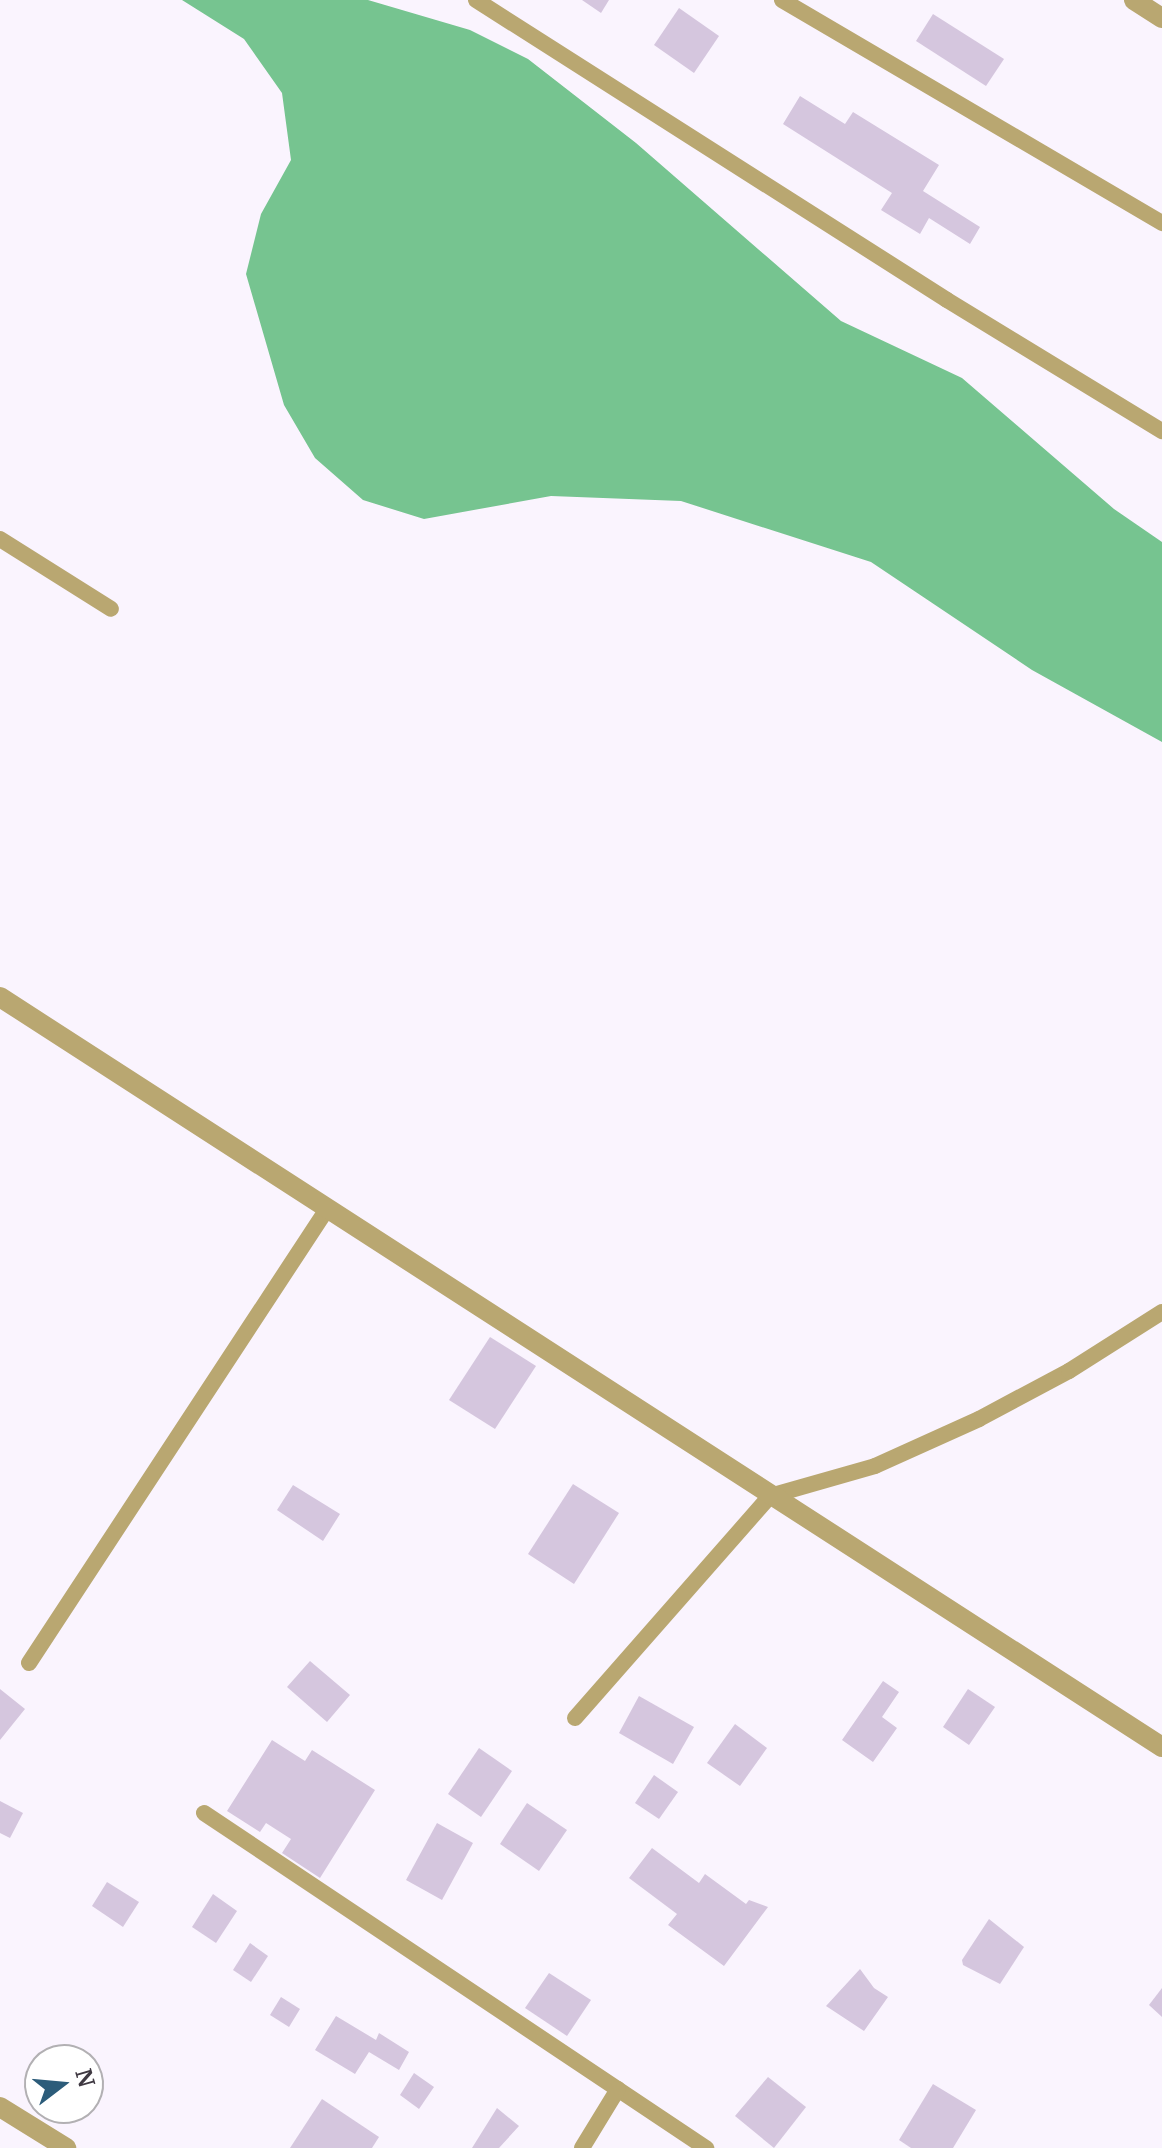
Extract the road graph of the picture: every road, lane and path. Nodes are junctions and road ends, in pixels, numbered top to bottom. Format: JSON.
{"nodes":[{"id":1,"x":476,"y":0,"type":"edge"},
{"id":2,"x":782,"y":0,"type":"edge"},
{"id":3,"x":1134,"y":0,"type":"edge"},
{"id":4,"x":1162,"y":18,"type":"edge"},
{"id":5,"x":1162,"y":223,"type":"edge"},
{"id":6,"x":1162,"y":431,"type":"edge"},
{"id":7,"x":0,"y":539,"type":"edge"},
{"id":8,"x":111,"y":609,"type":"dead end"},
{"id":9,"x":0,"y":997,"type":"edge"},
{"id":10,"x":327,"y":1209,"type":"junction"},
{"id":11,"x":1162,"y":1312,"type":"edge"},
{"id":12,"x":770,"y":1496,"type":"junction"},
{"id":13,"x":29,"y":1663,"type":"dead end"},
{"id":14,"x":575,"y":1718,"type":"dead end"},
{"id":15,"x":1162,"y":1747,"type":"edge"},
{"id":16,"x":204,"y":1813,"type":"dead end"},
{"id":17,"x":618,"y":2089,"type":"junction"},
{"id":18,"x":2,"y":2113,"type":"edge"},
{"id":19,"x":66,"y":2148,"type":"edge"},
{"id":20,"x":582,"y":2148,"type":"edge"},
{"id":21,"x":706,"y":2148,"type":"edge"}],
"edges":[{"from":1,"to":6,"type":"lane"},
{"from":2,"to":5,"type":"lane"},
{"from":3,"to":4,"type":"street"},
{"from":7,"to":8,"type":"lane"},
{"from":9,"to":10,"type":"street"},
{"from":10,"to":12,"type":"street"},
{"from":10,"to":13,"type":"lane"},
{"from":11,"to":12,"type":"lane"},
{"from":12,"to":14,"type":"lane"},
{"from":12,"to":15,"type":"street"},
{"from":16,"to":17,"type":"lane"},
{"from":17,"to":20,"type":"lane"},
{"from":17,"to":21,"type":"lane"},
{"from":18,"to":19,"type":"street"}]}
